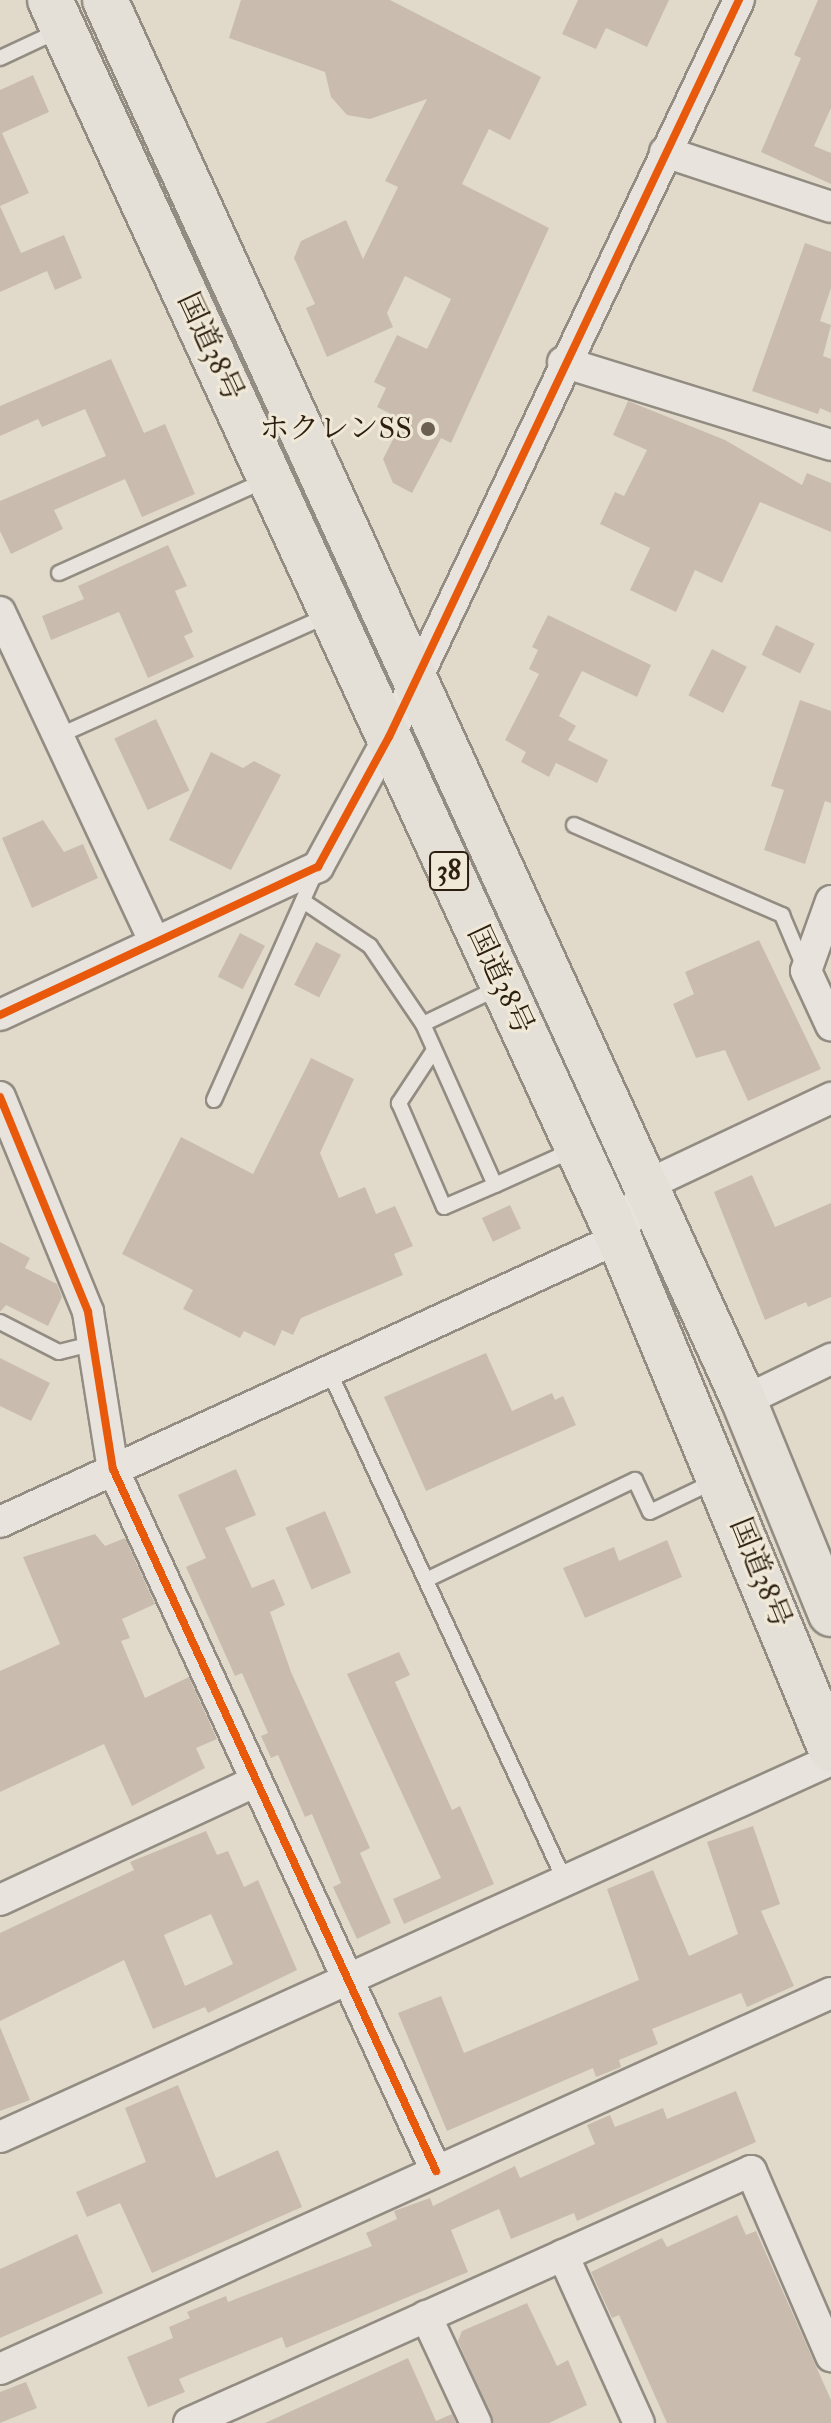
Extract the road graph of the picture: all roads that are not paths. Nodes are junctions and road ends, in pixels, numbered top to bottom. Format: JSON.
{"nodes":[{"id":1,"x":105,"y":0,"type":"edge"},
{"id":2,"x":739,"y":0,"type":"edge"},
{"id":3,"x":56,"y":14,"type":"edge"},
{"id":4,"x":0,"y":58,"type":"edge"},
{"id":5,"x":665,"y":152,"type":"junction"},
{"id":6,"x":831,"y":207,"type":"edge"},
{"id":7,"x":563,"y":362,"type":"junction"},
{"id":8,"x":831,"y":445,"type":"edge"},
{"id":9,"x":270,"y":478,"type":"junction"},
{"id":10,"x":59,"y":573,"type":"dead end"},
{"id":11,"x":0,"y":612,"type":"edge"},
{"id":12,"x":332,"y":613,"type":"junction"},
{"id":13,"x":415,"y":678,"type":"junction"},
{"id":14,"x":58,"y":736,"type":"junction"},
{"id":15,"x":389,"y":737,"type":"junction"},
{"id":16,"x":574,"y":825,"type":"dead end"},
{"id":17,"x":318,"y":867,"type":"junction"},
{"id":18,"x":303,"y":901,"type":"junction"},
{"id":19,"x":831,"y":901,"type":"edge"},
{"id":20,"x":155,"y":943,"type":"junction"},
{"id":21,"x":806,"y":971,"type":"junction"},
{"id":22,"x":502,"y":985,"type":"junction"},
{"id":23,"x":0,"y":1015,"type":"edge"},
{"id":24,"x":423,"y":1024,"type":"junction"},
{"id":25,"x":831,"y":1025,"type":"edge"},
{"id":26,"x":434,"y":1050,"type":"junction"},
{"id":27,"x":0,"y":1097,"type":"edge"},
{"id":28,"x":831,"y":1098,"type":"edge"},
{"id":29,"x":214,"y":1100,"type":"dead end"},
{"id":30,"x":8,"y":1134,"type":"edge"},
{"id":31,"x":577,"y":1149,"type":"junction"},
{"id":32,"x":495,"y":1185,"type":"junction"},
{"id":33,"x":647,"y":1185,"type":"junction"},
{"id":34,"x":619,"y":1238,"type":"junction"},
{"id":35,"x":0,"y":1322,"type":"edge"},
{"id":36,"x":94,"y":1343,"type":"junction"},
{"id":37,"x":831,"y":1359,"type":"edge"},
{"id":38,"x":329,"y":1371,"type":"junction"},
{"id":39,"x":744,"y":1401,"type":"junction"},
{"id":40,"x":113,"y":1469,"type":"junction"},
{"id":41,"x":722,"y":1478,"type":"junction"},
{"id":42,"x":0,"y":1522,"type":"edge"},
{"id":43,"x":426,"y":1580,"type":"junction"},
{"id":44,"x":827,"y":1592,"type":"edge"},
{"id":45,"x":831,"y":1750,"type":"edge"},
{"id":46,"x":831,"y":1760,"type":"edge"},
{"id":47,"x":256,"y":1781,"type":"junction"},
{"id":48,"x":564,"y":1879,"type":"junction"},
{"id":49,"x":0,"y":1900,"type":"edge"},
{"id":50,"x":346,"y":1976,"type":"junction"},
{"id":51,"x":831,"y":1993,"type":"edge"},
{"id":52,"x":0,"y":2137,"type":"edge"},
{"id":53,"x":436,"y":2171,"type":"junction"},
{"id":54,"x":563,"y":2255,"type":"junction"},
{"id":55,"x":426,"y":2316,"type":"junction"},
{"id":56,"x":831,"y":2356,"type":"edge"},
{"id":57,"x":0,"y":2369,"type":"edge"},
{"id":58,"x":242,"y":2412,"type":"edge"},
{"id":59,"x":189,"y":2423,"type":"edge"},
{"id":60,"x":476,"y":2423,"type":"edge"},
{"id":61,"x":639,"y":2423,"type":"edge"}],
"edges":[{"from":1,"to":13,"type":"highway","name":"国道38号","number":"38"},
{"from":2,"to":5,"type":"street"},
{"from":3,"to":4,"type":"lane"},
{"from":3,"to":9,"type":"highway","name":"国道38号","number":"38"},
{"from":5,"to":6,"type":"street"},
{"from":5,"to":7,"type":"street"},
{"from":7,"to":8,"type":"street"},
{"from":7,"to":13,"type":"street"},
{"from":9,"to":10,"type":"lane"},
{"from":9,"to":12,"type":"highway","name":"国道38号","number":"38"},
{"from":11,"to":14,"type":"street"},
{"from":12,"to":14,"type":"lane"},
{"from":12,"to":15,"type":"highway","name":"国道38号","number":"38"},
{"from":13,"to":15,"type":"street"},
{"from":13,"to":33,"type":"highway","name":"国道38号","number":"38"},
{"from":14,"to":20,"type":"street"},
{"from":15,"to":17,"type":"street"},
{"from":15,"to":22,"type":"highway","name":"国道38号","number":"38"},
{"from":16,"to":21,"type":"lane"},
{"from":17,"to":18,"type":"lane"},
{"from":17,"to":20,"type":"street"},
{"from":18,"to":24,"type":"lane"},
{"from":18,"to":29,"type":"lane"},
{"from":19,"to":21,"type":"street"},
{"from":20,"to":23,"type":"street"},
{"from":21,"to":25,"type":"street"},
{"from":22,"to":24,"type":"lane"},
{"from":22,"to":31,"type":"highway","name":"国道38号","number":"38"},
{"from":24,"to":26,"type":"lane"},
{"from":26,"to":32,"type":"lane"},
{"from":26,"to":32,"type":"lane"},
{"from":27,"to":30,"type":"street"},
{"from":28,"to":33,"type":"street"},
{"from":30,"to":36,"type":"street"},
{"from":31,"to":32,"type":"lane"},
{"from":31,"to":34,"type":"highway","name":"国道38号","number":"38"},
{"from":33,"to":34,"type":"street"},
{"from":33,"to":39,"type":"highway","name":"国道38号","number":"38"},
{"from":34,"to":38,"type":"street"},
{"from":34,"to":41,"type":"highway","name":"国道38号","number":"38"},
{"from":35,"to":36,"type":"lane"},
{"from":36,"to":40,"type":"street"},
{"from":37,"to":39,"type":"street"},
{"from":38,"to":40,"type":"street"},
{"from":38,"to":43,"type":"lane"},
{"from":39,"to":44,"type":"highway","name":"国道38号","number":"38"},
{"from":40,"to":42,"type":"street"},
{"from":40,"to":47,"type":"street"},
{"from":41,"to":43,"type":"lane"},
{"from":41,"to":45,"type":"highway","name":"国道38号","number":"38"},
{"from":43,"to":48,"type":"lane"},
{"from":46,"to":48,"type":"street"},
{"from":47,"to":49,"type":"street"},
{"from":47,"to":50,"type":"street"},
{"from":48,"to":50,"type":"street"},
{"from":50,"to":52,"type":"street"},
{"from":50,"to":53,"type":"street"},
{"from":51,"to":53,"type":"street"},
{"from":53,"to":57,"type":"street"},
{"from":54,"to":55,"type":"street"},
{"from":54,"to":56,"type":"street"},
{"from":54,"to":61,"type":"street"},
{"from":55,"to":58,"type":"street"},
{"from":55,"to":60,"type":"street"},
{"from":58,"to":59,"type":"street"}]}
